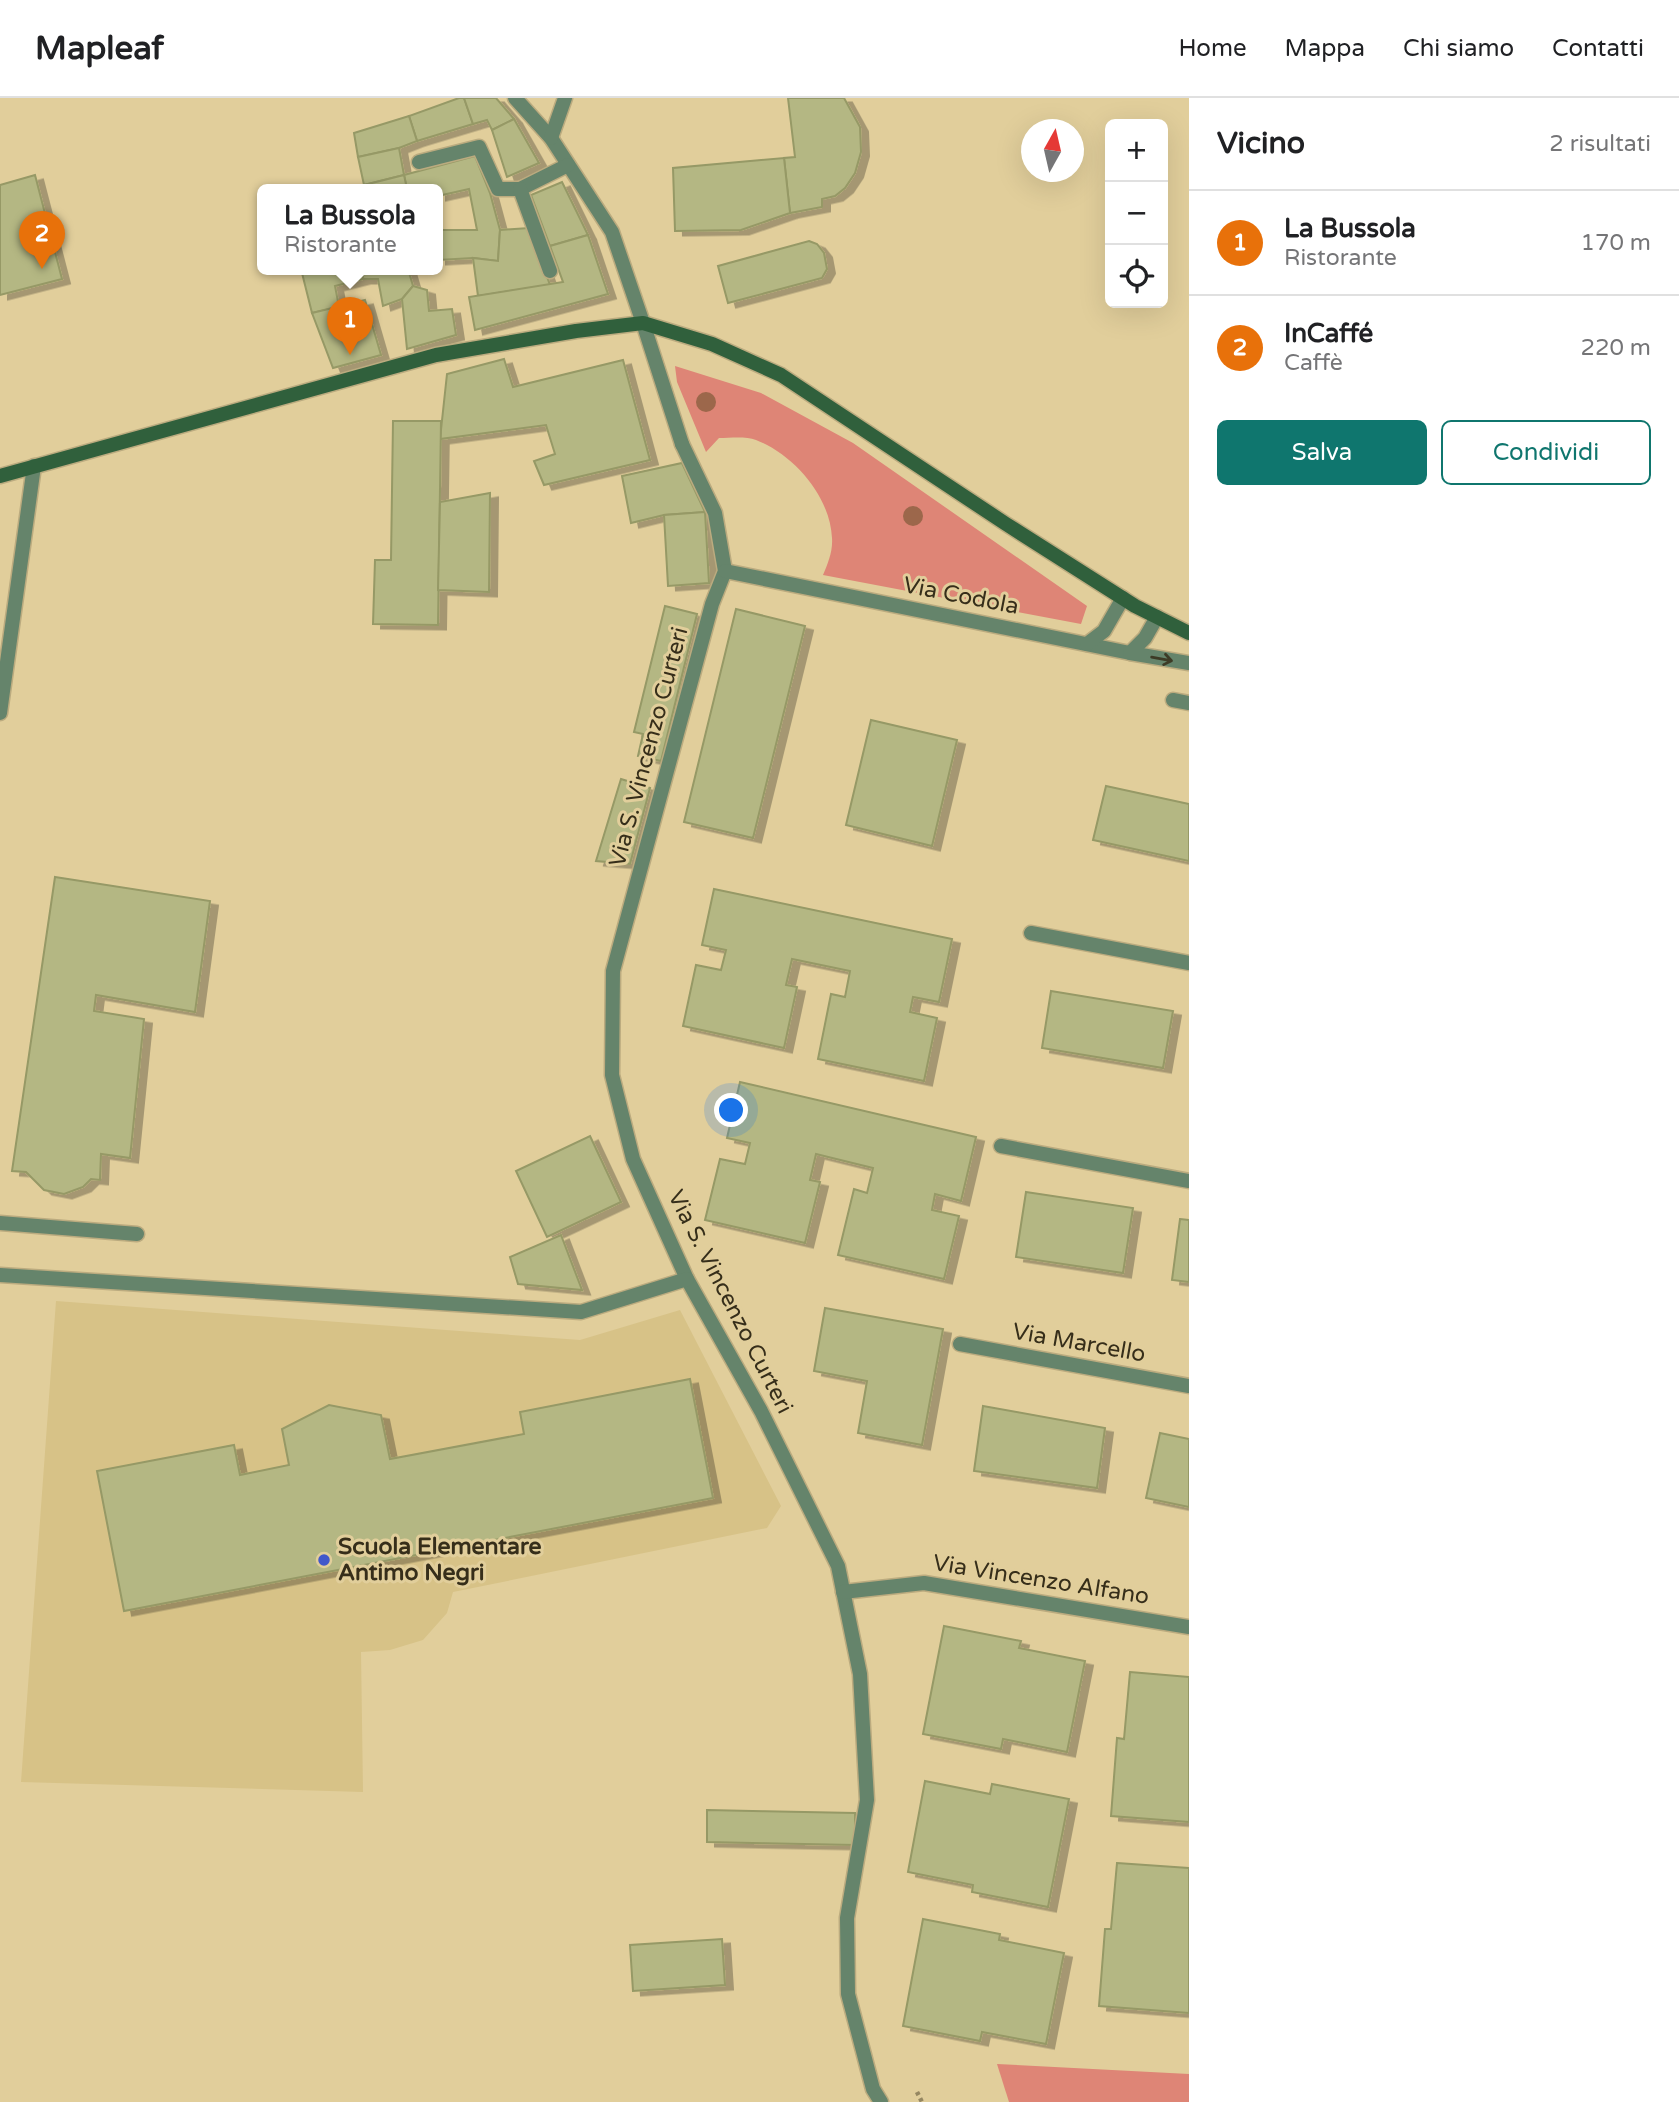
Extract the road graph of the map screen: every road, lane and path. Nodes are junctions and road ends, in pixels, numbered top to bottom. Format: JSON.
{"nodes":[{"id":1,"x":515,"y":98,"type":"edge"},
{"id":2,"x":565,"y":98,"type":"edge"},
{"id":3,"x":551,"y":138,"type":"junction"},
{"id":4,"x":419,"y":162,"type":"dead end"},
{"id":5,"x":568,"y":165,"type":"junction"},
{"id":6,"x":520,"y":189,"type":"junction"},
{"id":7,"x":550,"y":271,"type":"dead end"},
{"id":8,"x":643,"y":323,"type":"junction"},
{"id":9,"x":34,"y":466,"type":"junction"},
{"id":10,"x":0,"y":476,"type":"edge"},
{"id":11,"x":725,"y":571,"type":"junction"},
{"id":12,"x":1123,"y":598,"type":"junction"},
{"id":13,"x":1157,"y":617,"type":"junction"},
{"id":14,"x":1189,"y":633,"type":"edge"},
{"id":15,"x":1087,"y":644,"type":"junction"},
{"id":16,"x":1130,"y":653,"type":"junction"},
{"id":17,"x":1189,"y":663,"type":"edge"},
{"id":18,"x":1173,"y":700,"type":"dead end"},
{"id":19,"x":1189,"y":703,"type":"edge"},
{"id":20,"x":0,"y":713,"type":"edge"},
{"id":21,"x":1031,"y":933,"type":"dead end"},
{"id":22,"x":1189,"y":963,"type":"edge"},
{"id":23,"x":1001,"y":1146,"type":"dead end"},
{"id":24,"x":1189,"y":1181,"type":"edge"},
{"id":25,"x":0,"y":1223,"type":"edge"},
{"id":26,"x":137,"y":1234,"type":"dead end"},
{"id":27,"x":0,"y":1275,"type":"edge"},
{"id":28,"x":687,"y":1279,"type":"junction"},
{"id":29,"x":960,"y":1344,"type":"dead end"},
{"id":30,"x":1189,"y":1386,"type":"edge"},
{"id":31,"x":843,"y":1592,"type":"junction"},
{"id":32,"x":1189,"y":1628,"type":"edge"},
{"id":33,"x":918,"y":2092,"type":"dead end"},
{"id":34,"x":881,"y":2102,"type":"edge"},
{"id":35,"x":922,"y":2102,"type":"edge"}],
"edges":[{"from":1,"to":3,"type":"street"},
{"from":2,"to":3,"type":"street"},
{"from":3,"to":5,"type":"street"},
{"from":4,"to":6,"type":"street"},
{"from":5,"to":6,"type":"street"},
{"from":5,"to":8,"type":"street"},
{"from":6,"to":7,"type":"street"},
{"from":8,"to":9,"type":"main road"},
{"from":8,"to":11,"type":"street"},
{"from":8,"to":12,"type":"main road"},
{"from":9,"to":10,"type":"main road"},
{"from":9,"to":20,"type":"street"},
{"from":11,"to":15,"type":"street","name":"Via Codola"},
{"from":11,"to":28,"type":"street","name":"Via S. Vincenzo Curteri"},
{"from":12,"to":13,"type":"main road"},
{"from":12,"to":15,"type":"street"},
{"from":13,"to":14,"type":"main road"},
{"from":13,"to":16,"type":"street"},
{"from":15,"to":16,"type":"street","name":"Via Codola"},
{"from":16,"to":17,"type":"street","name":"Via Codola","one_way":true},
{"from":18,"to":19,"type":"street"},
{"from":21,"to":22,"type":"street"},
{"from":23,"to":24,"type":"street"},
{"from":25,"to":26,"type":"street"},
{"from":27,"to":28,"type":"street"},
{"from":28,"to":31,"type":"street","name":"Via S. Vincenzo Curteri"},
{"from":29,"to":30,"type":"street","name":"Via Marcello"},
{"from":31,"to":32,"type":"street","name":"Via Vincenzo Alfano"},
{"from":31,"to":34,"type":"street","name":"Via S. Vincenzo Curteri"},
{"from":33,"to":35,"type":"path"}]}
